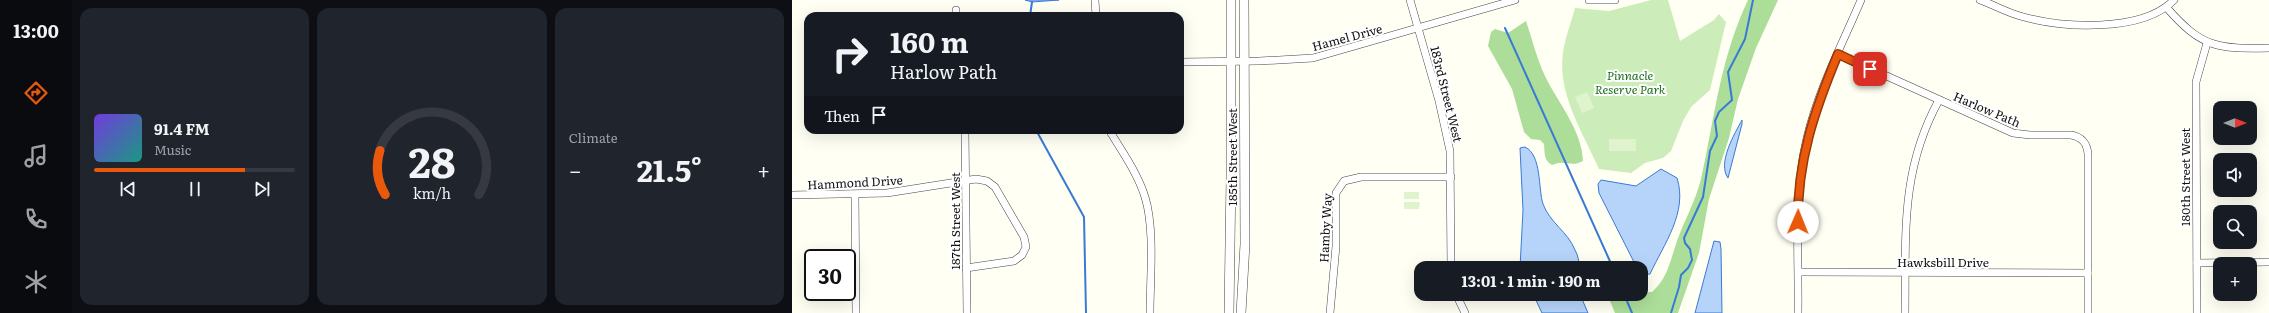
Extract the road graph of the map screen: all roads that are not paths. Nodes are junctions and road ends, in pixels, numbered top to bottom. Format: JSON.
{"nodes":[{"id":1,"x":1095,"y":0,"type":"edge"},
{"id":2,"x":1231,"y":0,"type":"edge"},
{"id":3,"x":1244,"y":0,"type":"edge"},
{"id":4,"x":1410,"y":0,"type":"edge"},
{"id":5,"x":1515,"y":0,"type":"edge"},
{"id":6,"x":1589,"y":0,"type":"edge"},
{"id":7,"x":1615,"y":0,"type":"edge"},
{"id":8,"x":1861,"y":0,"type":"edge"},
{"id":9,"x":2174,"y":0,"type":"edge"},
{"id":10,"x":1985,"y":1,"type":"edge"},
{"id":11,"x":2167,"y":8,"type":"junction"},
{"id":12,"x":1096,"y":12,"type":"edge"},
{"id":13,"x":1418,"y":28,"type":"junction"},
{"id":14,"x":2207,"y":43,"type":"junction"},
{"id":15,"x":2269,"y":48,"type":"edge"},
{"id":16,"x":1838,"y":54,"type":"junction"},
{"id":17,"x":1184,"y":62,"type":"edge"},
{"id":18,"x":1231,"y":62,"type":"junction"},
{"id":19,"x":1244,"y":62,"type":"junction"},
{"id":20,"x":1939,"y":100,"type":"junction"},
{"id":21,"x":965,"y":134,"type":"edge"},
{"id":22,"x":1111,"y":134,"type":"edge"},
{"id":23,"x":1451,"y":177,"type":"junction"},
{"id":24,"x":967,"y":180,"type":"junction"},
{"id":25,"x":792,"y":195,"type":"edge"},
{"id":26,"x":855,"y":195,"type":"junction"},
{"id":27,"x":1451,"y":261,"type":"edge"},
{"id":28,"x":2269,"y":262,"type":"edge"},
{"id":29,"x":2197,"y":263,"type":"junction"},
{"id":30,"x":966,"y":268,"type":"junction"},
{"id":31,"x":1799,"y":272,"type":"junction"},
{"id":32,"x":1906,"y":272,"type":"junction"},
{"id":33,"x":2088,"y":274,"type":"junction"},
{"id":34,"x":1459,"y":301,"type":"edge"},
{"id":35,"x":856,"y":313,"type":"edge"},
{"id":36,"x":967,"y":313,"type":"edge"},
{"id":37,"x":1150,"y":313,"type":"edge"},
{"id":38,"x":1229,"y":313,"type":"edge"},
{"id":39,"x":1241,"y":313,"type":"edge"},
{"id":40,"x":1330,"y":313,"type":"edge"},
{"id":41,"x":1465,"y":313,"type":"edge"},
{"id":42,"x":1798,"y":313,"type":"edge"},
{"id":43,"x":1905,"y":313,"type":"edge"},
{"id":44,"x":2088,"y":313,"type":"edge"},
{"id":45,"x":2197,"y":313,"type":"edge"}],
"edges":[{"from":1,"to":12,"type":"street"},
{"from":2,"to":18,"type":"street","name":"185th Street West"},
{"from":3,"to":19,"type":"street","name":"185th Street West"},
{"from":4,"to":13,"type":"street","name":"183rd Street West"},
{"from":5,"to":13,"type":"street","name":"Hamel Drive"},
{"from":6,"to":7,"type":"street"},
{"from":8,"to":16,"type":"street"},
{"from":9,"to":11,"type":"street"},
{"from":10,"to":11,"type":"street"},
{"from":11,"to":14,"type":"street"},
{"from":13,"to":19,"type":"street","name":"Hamel Drive"},
{"from":13,"to":23,"type":"street","name":"183rd Street West"},
{"from":14,"to":15,"type":"street"},
{"from":14,"to":29,"type":"street","name":"180th Street West"},
{"from":16,"to":20,"type":"street","name":"Harlow Path"},
{"from":16,"to":31,"type":"street"},
{"from":17,"to":18,"type":"street","name":"Hamel Drive"},
{"from":18,"to":19,"type":"street","name":"Hamel Drive"},
{"from":18,"to":38,"type":"street","name":"185th Street West"},
{"from":19,"to":39,"type":"street","name":"185th Street West"},
{"from":20,"to":32,"type":"street"},
{"from":20,"to":33,"type":"street","name":"Harlow Path"},
{"from":21,"to":24,"type":"street","name":"187th Street West"},
{"from":22,"to":37,"type":"street"},
{"from":23,"to":27,"type":"street","name":"183rd Street West"},
{"from":23,"to":40,"type":"street","name":"Hamby Way"},
{"from":24,"to":26,"type":"street","name":"Hammond Drive"},
{"from":24,"to":30,"type":"street","name":"187th Street West"},
{"from":24,"to":30,"type":"street","name":"Hammond Drive"},
{"from":25,"to":26,"type":"street","name":"Hammond Drive"},
{"from":26,"to":35,"type":"street"},
{"from":28,"to":29,"type":"street"},
{"from":29,"to":45,"type":"street","name":"180th Street West"},
{"from":30,"to":36,"type":"street","name":"187th Street West"},
{"from":31,"to":32,"type":"street","name":"Hawksbill Drive"},
{"from":31,"to":42,"type":"street"},
{"from":32,"to":33,"type":"street","name":"Hawksbill Drive"},
{"from":32,"to":43,"type":"street"},
{"from":33,"to":44,"type":"street","name":"Harlow Path"},
{"from":34,"to":41,"type":"street"}]}
